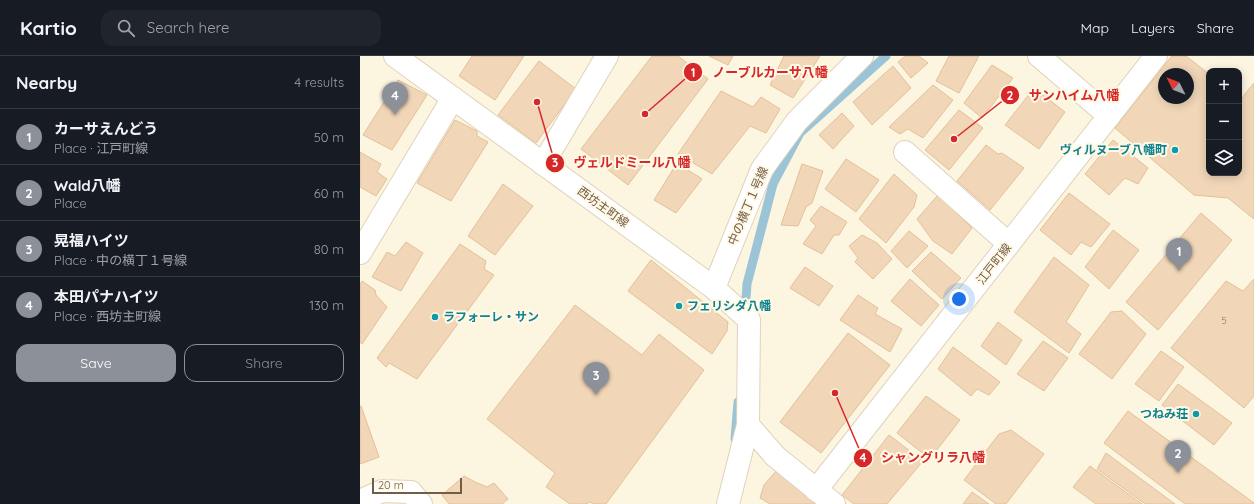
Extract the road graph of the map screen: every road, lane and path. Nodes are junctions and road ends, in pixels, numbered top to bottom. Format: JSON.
{"nodes":[{"id":1,"x":395,"y":56,"type":"edge"},
{"id":2,"x":607,"y":56,"type":"edge"},
{"id":3,"x":862,"y":56,"type":"edge"},
{"id":4,"x":1038,"y":56,"type":"edge"},
{"id":5,"x":1156,"y":56,"type":"edge"},
{"id":6,"x":453,"y":98,"type":"junction"},
{"id":7,"x":1109,"y":116,"type":"junction"},
{"id":8,"x":904,"y":152,"type":"dead end"},
{"id":9,"x":543,"y":164,"type":"junction"},
{"id":10,"x":1009,"y":244,"type":"junction"},
{"id":11,"x":360,"y":254,"type":"edge"},
{"id":12,"x":714,"y":288,"type":"junction"},
{"id":13,"x":748,"y":425,"type":"junction"},
{"id":14,"x":816,"y":490,"type":"junction"},
{"id":15,"x":360,"y":501,"type":"edge"},
{"id":16,"x":422,"y":504,"type":"edge"},
{"id":17,"x":728,"y":504,"type":"edge"},
{"id":18,"x":834,"y":504,"type":"edge"}],
"edges":[{"from":1,"to":6,"type":"street","name":"西坊主町線"},
{"from":2,"to":9,"type":"street"},
{"from":3,"to":12,"type":"street","name":"中の横丁１号線"},
{"from":4,"to":7,"type":"street"},
{"from":5,"to":7,"type":"street","name":"江戸町線"},
{"from":6,"to":9,"type":"street","name":"西坊主町線"},
{"from":6,"to":11,"type":"street"},
{"from":7,"to":10,"type":"street","name":"江戸町線"},
{"from":8,"to":10,"type":"street"},
{"from":9,"to":12,"type":"street","name":"西坊主町線"},
{"from":10,"to":14,"type":"street","name":"江戸町線"},
{"from":12,"to":13,"type":"street"},
{"from":13,"to":14,"type":"street"},
{"from":13,"to":17,"type":"street"},
{"from":14,"to":18,"type":"street"},
{"from":15,"to":16,"type":"street"}]}
